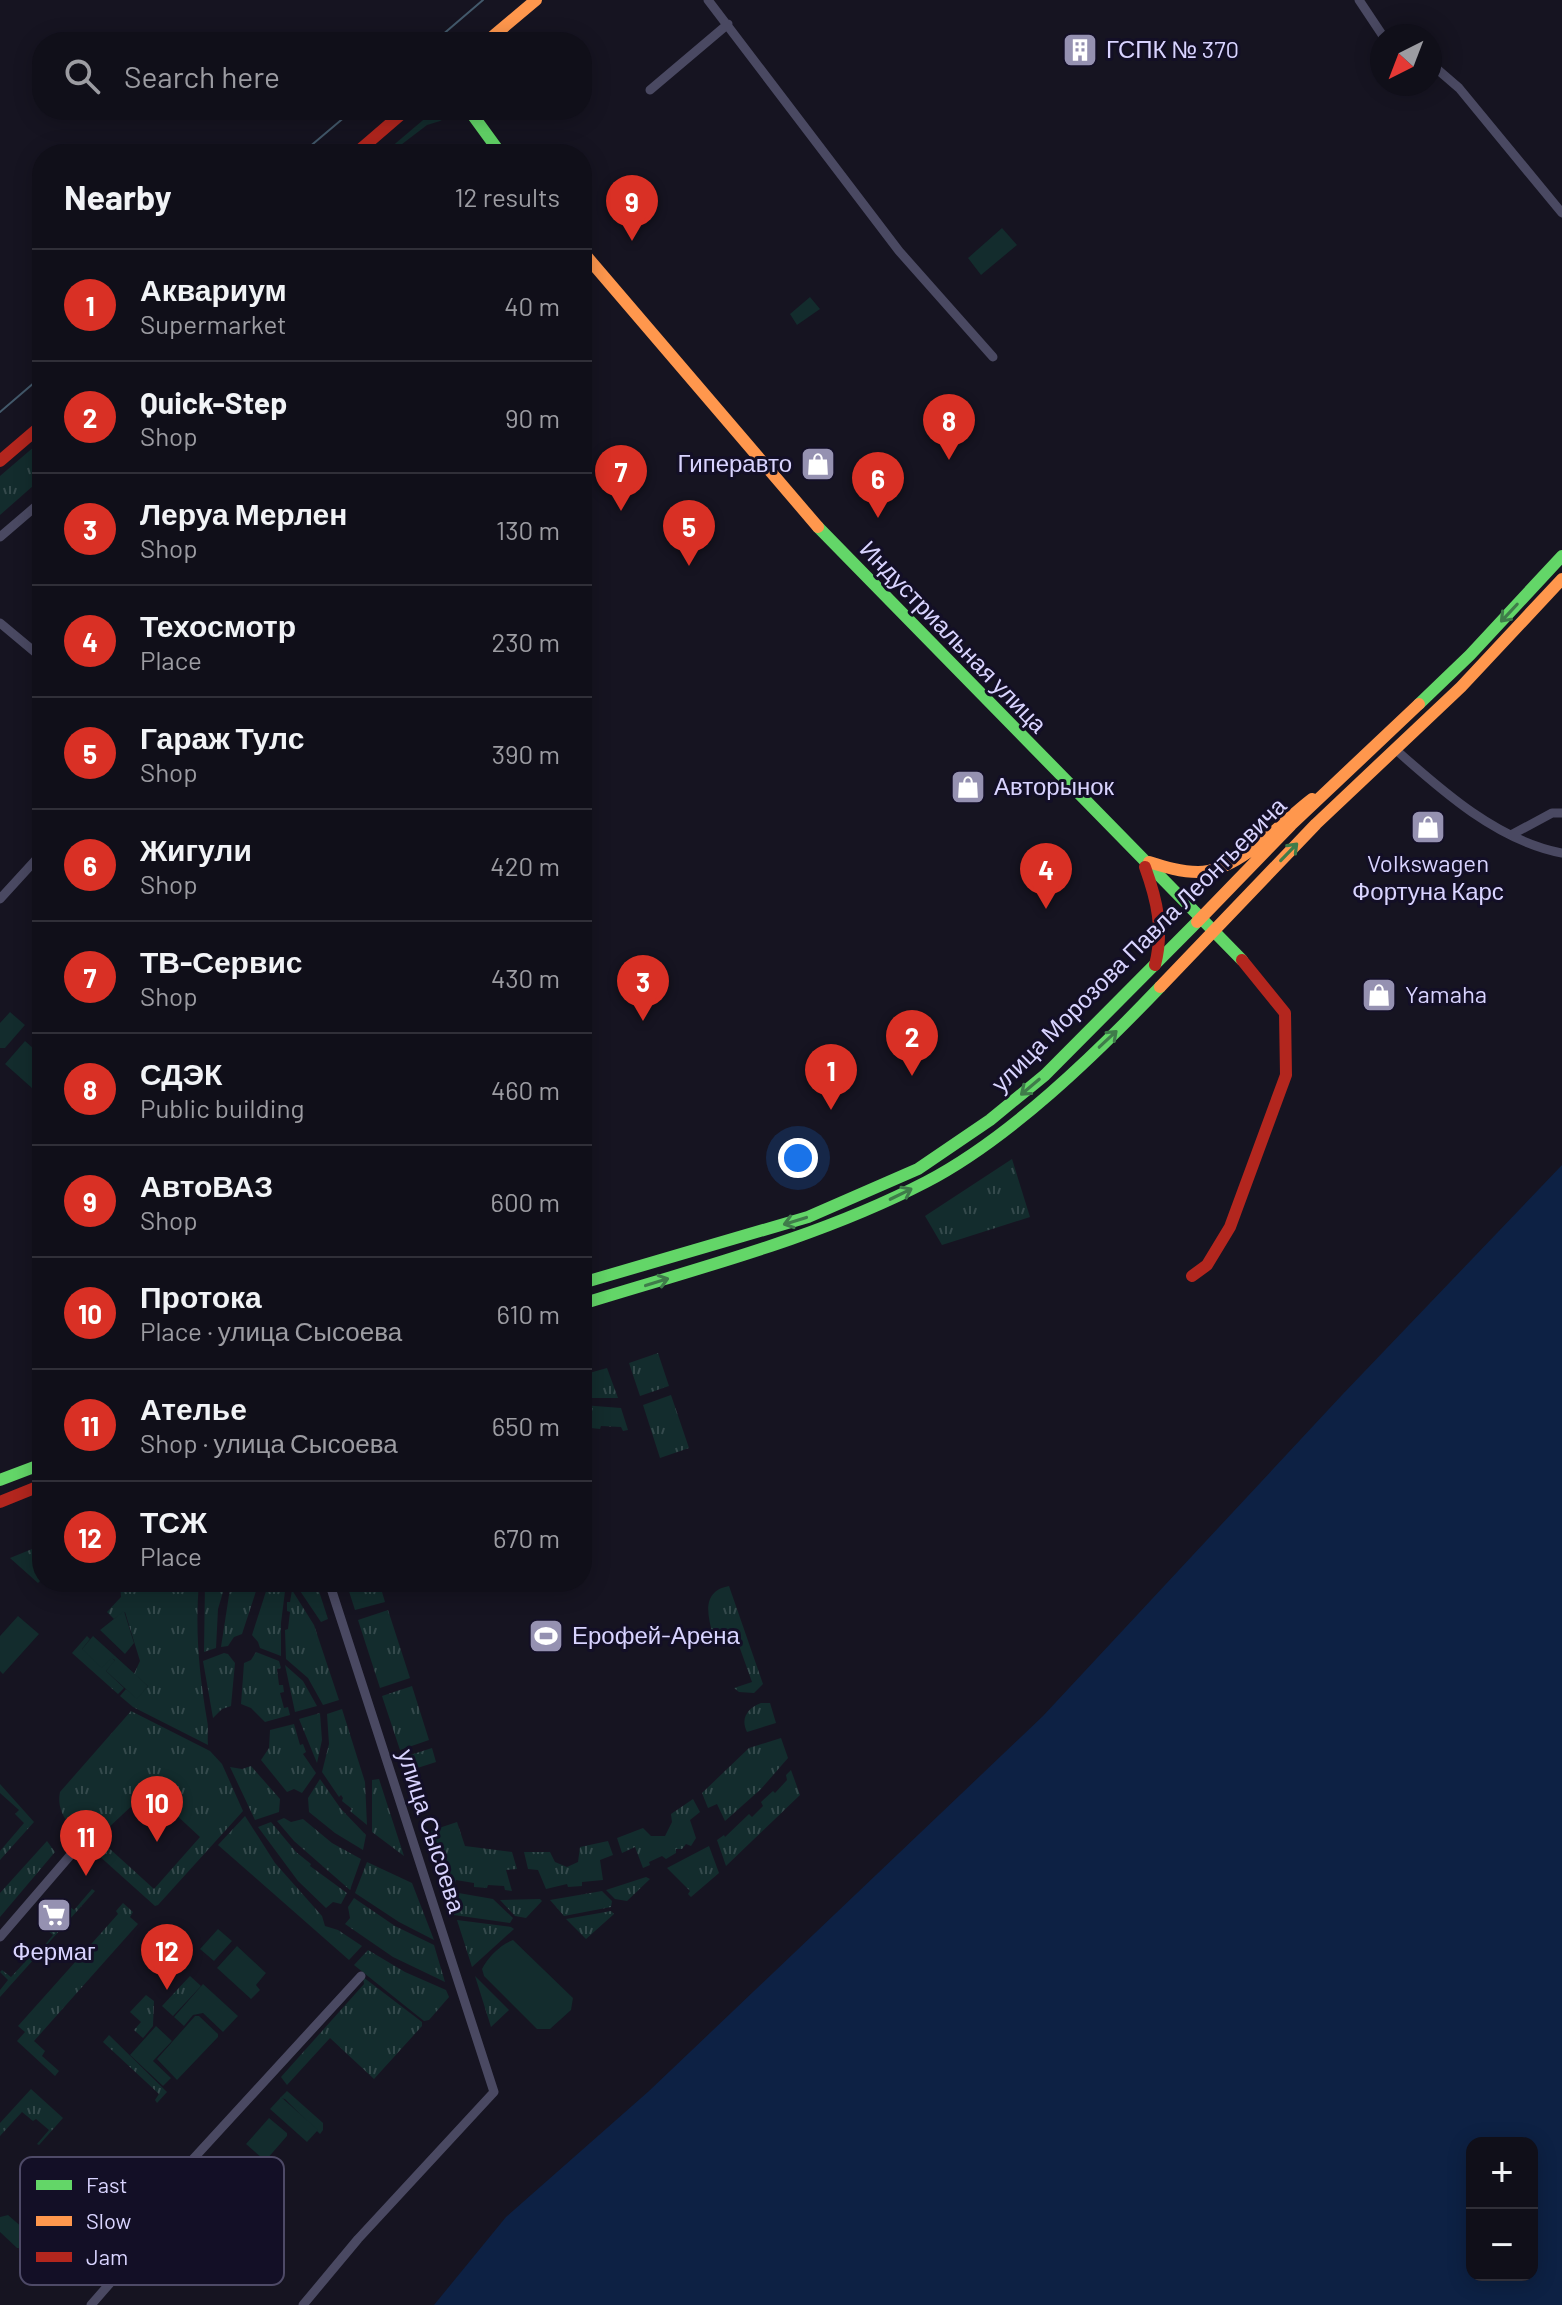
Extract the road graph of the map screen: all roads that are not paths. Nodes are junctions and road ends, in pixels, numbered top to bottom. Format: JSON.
{"nodes":[{"id":1,"x":536,"y":0,"type":"edge"},
{"id":2,"x":708,"y":0,"type":"edge"},
{"id":3,"x":1359,"y":0,"type":"edge"},
{"id":4,"x":728,"y":24,"type":"junction"},
{"id":5,"x":1375,"y":24,"type":"edge"},
{"id":6,"x":498,"y":32,"type":"edge"},
{"id":7,"x":1442,"y":73,"type":"edge"},
{"id":8,"x":650,"y":90,"type":"dead end"},
{"id":9,"x":394,"y":120,"type":"edge"},
{"id":10,"x":476,"y":120,"type":"edge"},
{"id":11,"x":367,"y":144,"type":"edge"},
{"id":12,"x":494,"y":144,"type":"edge"},
{"id":13,"x":1562,"y":213,"type":"edge"},
{"id":14,"x":592,"y":263,"type":"edge"},
{"id":15,"x":993,"y":357,"type":"dead end"},
{"id":16,"x":32,"y":434,"type":"edge"},
{"id":17,"x":0,"y":461,"type":"edge"},
{"id":18,"x":32,"y":510,"type":"edge"},
{"id":19,"x":0,"y":537,"type":"edge"},
{"id":20,"x":1562,"y":556,"type":"edge"},
{"id":21,"x":1562,"y":579,"type":"edge"},
{"id":22,"x":0,"y":623,"type":"edge"},
{"id":23,"x":32,"y":650,"type":"edge"},
{"id":24,"x":1395,"y":749,"type":"junction"},
{"id":25,"x":1331,"y":787,"type":"junction"},
{"id":26,"x":1562,"y":813,"type":"edge"},
{"id":27,"x":1511,"y":835,"type":"junction"},
{"id":28,"x":1562,"y":853,"type":"edge"},
{"id":29,"x":1142,"y":860,"type":"junction"},
{"id":30,"x":32,"y":864,"type":"edge"},
{"id":31,"x":0,"y":899,"type":"edge"},
{"id":32,"x":1201,"y":920,"type":"junction"},
{"id":33,"x":1213,"y":931,"type":"junction"},
{"id":34,"x":1127,"y":995,"type":"junction"},
{"id":35,"x":1192,"y":1276,"type":"dead end"},
{"id":36,"x":592,"y":1280,"type":"edge"},
{"id":37,"x":592,"y":1301,"type":"edge"},
{"id":38,"x":32,"y":1468,"type":"edge"},
{"id":39,"x":0,"y":1480,"type":"edge"},
{"id":40,"x":32,"y":1489,"type":"edge"},
{"id":41,"x":0,"y":1502,"type":"edge"},
{"id":42,"x":332,"y":1592,"type":"edge"},
{"id":43,"x":74,"y":1851,"type":"dead end"},
{"id":44,"x":0,"y":1937,"type":"edge"},
{"id":45,"x":361,"y":1976,"type":"dead end"},
{"id":46,"x":195,"y":2157,"type":"edge"},
{"id":47,"x":108,"y":2285,"type":"edge"},
{"id":48,"x":91,"y":2305,"type":"edge"},
{"id":49,"x":303,"y":2305,"type":"edge"}],
"edges":[{"from":1,"to":6,"type":"main road"},
{"from":2,"to":4,"type":"street"},
{"from":3,"to":5,"type":"street"},
{"from":4,"to":8,"type":"street"},
{"from":4,"to":15,"type":"street"},
{"from":7,"to":13,"type":"street"},
{"from":9,"to":11,"type":"main road"},
{"from":10,"to":12,"type":"main road"},
{"from":14,"to":29,"type":"main road","name":"Индустриальная улица"},
{"from":16,"to":17,"type":"main road"},
{"from":18,"to":19,"type":"street"},
{"from":20,"to":25,"type":"main road","name":"улица Морозова Павла Леонтьевича","one_way":true},
{"from":21,"to":24,"type":"main road","name":"улица Морозова Павла Леонтьевича"},
{"from":22,"to":23,"type":"street"},
{"from":24,"to":27,"type":"street"},
{"from":33,"to":24,"type":"main road","name":"улица Морозова Павла Леонтьевича","one_way":true},
{"from":25,"to":29,"type":"main road"},
{"from":25,"to":32,"type":"main road","name":"улица Морозова Павла Леонтьевича"},
{"from":26,"to":27,"type":"street"},
{"from":27,"to":28,"type":"street"},
{"from":29,"to":32,"type":"main road","name":"Индустриальная улица"},
{"from":29,"to":34,"type":"main road"},
{"from":30,"to":31,"type":"street"},
{"from":32,"to":33,"type":"main road","name":"Индустриальная улица"},
{"from":32,"to":34,"type":"main road","name":"улица Морозова Павла Леонтьевича"},
{"from":33,"to":35,"type":"main road","name":"Индустриальная улица"},
{"from":37,"to":33,"type":"main road","name":"улица Морозова Павла Леонтьевича","one_way":true},
{"from":34,"to":36,"type":"main road","name":"улица Морозова Павла Леонтьевича","one_way":true},
{"from":38,"to":39,"type":"main road"},
{"from":40,"to":41,"type":"main road"},
{"from":42,"to":49,"type":"street","name":"улица Сысоева"},
{"from":43,"to":44,"type":"street"},
{"from":45,"to":46,"type":"street"},
{"from":47,"to":48,"type":"street"}]}
